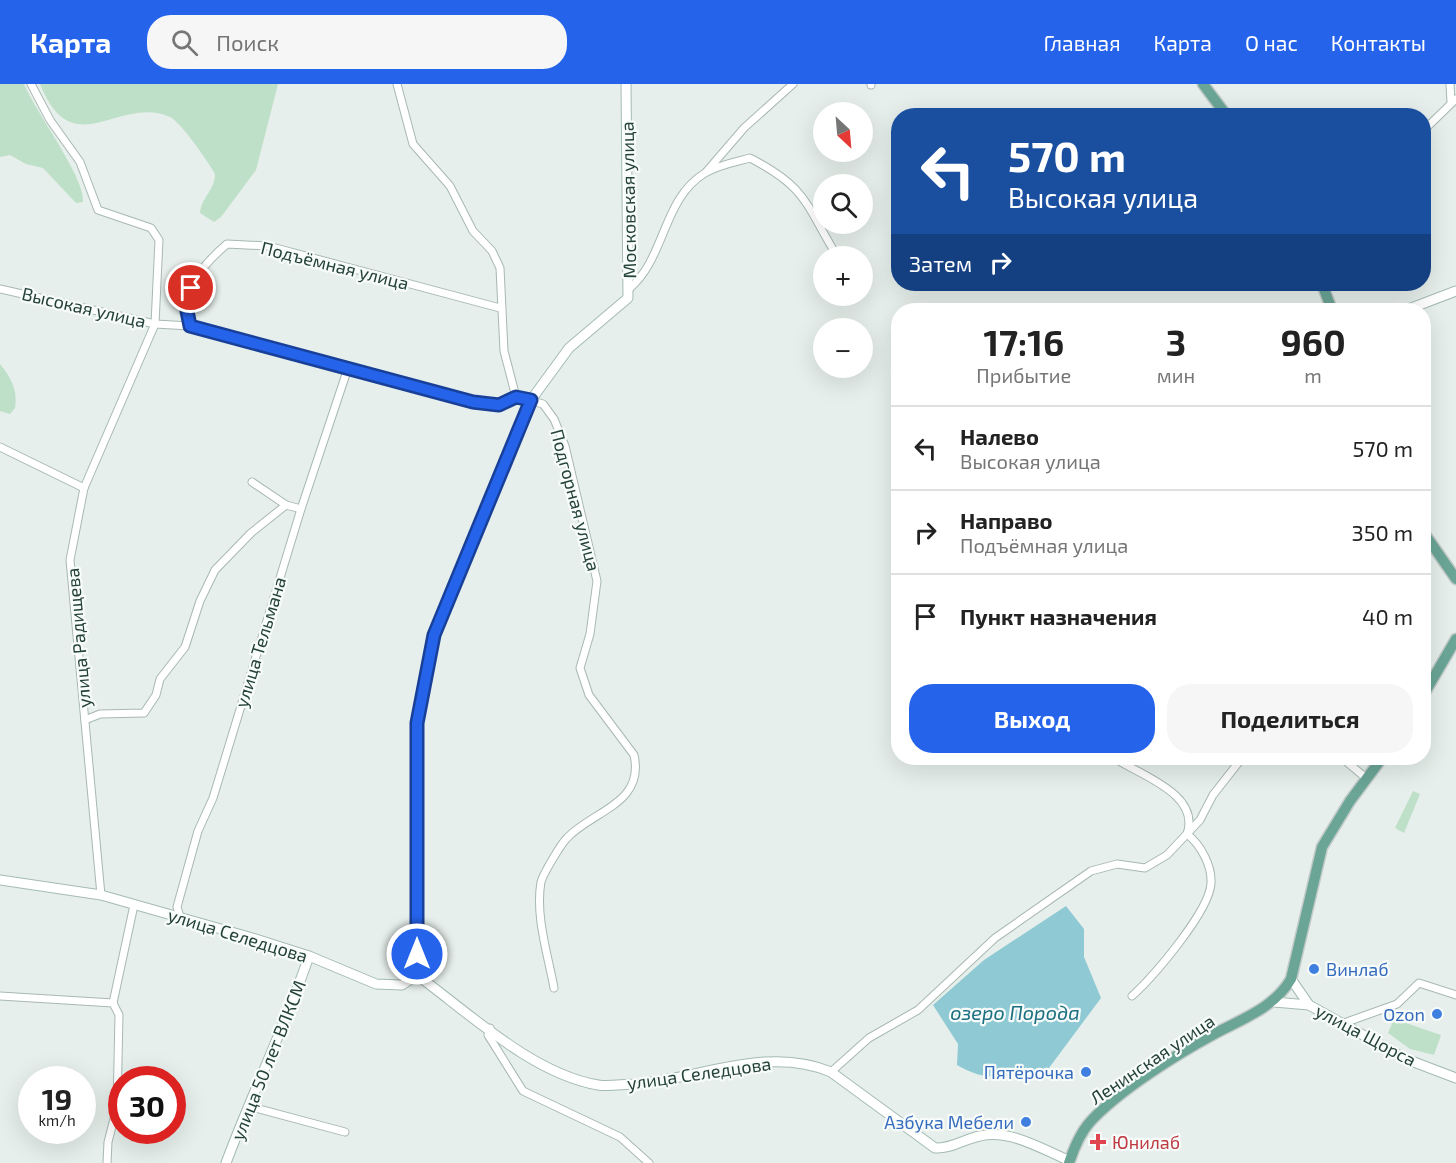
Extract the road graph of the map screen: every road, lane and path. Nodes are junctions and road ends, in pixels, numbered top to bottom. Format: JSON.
{"nodes":[{"id":1,"x":31,"y":84,"type":"edge"},
{"id":2,"x":397,"y":84,"type":"edge"},
{"id":3,"x":626,"y":84,"type":"edge"},
{"id":4,"x":793,"y":84,"type":"edge"},
{"id":5,"x":1203,"y":84,"type":"edge"},
{"id":6,"x":1450,"y":84,"type":"edge"},
{"id":7,"x":1454,"y":101,"type":"edge"},
{"id":8,"x":1221,"y":108,"type":"edge"},
{"id":9,"x":1431,"y":123,"type":"edge"},
{"id":10,"x":705,"y":173,"type":"junction"},
{"id":11,"x":832,"y":246,"type":"edge"},
{"id":12,"x":0,"y":289,"type":"edge"},
{"id":13,"x":629,"y":289,"type":"junction"},
{"id":14,"x":1456,"y":291,"type":"edge"},
{"id":15,"x":1424,"y":303,"type":"edge"},
{"id":16,"x":500,"y":308,"type":"junction"},
{"id":17,"x":155,"y":324,"type":"junction"},
{"id":18,"x":190,"y":326,"type":"junction"},
{"id":19,"x":348,"y":368,"type":"junction"},
{"id":20,"x":516,"y":397,"type":"junction"},
{"id":21,"x":531,"y":400,"type":"junction"},
{"id":22,"x":0,"y":447,"type":"edge"},
{"id":23,"x":252,"y":482,"type":"dead end"},
{"id":24,"x":84,"y":488,"type":"junction"},
{"id":25,"x":286,"y":506,"type":"junction"},
{"id":26,"x":301,"y":509,"type":"junction"},
{"id":27,"x":1431,"y":542,"type":"edge"},
{"id":28,"x":1453,"y":571,"type":"edge"},
{"id":29,"x":1456,"y":579,"type":"edge"},
{"id":30,"x":1456,"y":639,"type":"edge"},
{"id":31,"x":1431,"y":682,"type":"edge"},
{"id":32,"x":85,"y":720,"type":"junction"},
{"id":33,"x":1127,"y":765,"type":"edge"},
{"id":34,"x":1236,"y":765,"type":"edge"},
{"id":35,"x":1350,"y":765,"type":"edge"},
{"id":36,"x":1376,"y":765,"type":"edge"},
{"id":37,"x":1366,"y":778,"type":"junction"},
{"id":38,"x":1187,"y":834,"type":"junction"},
{"id":39,"x":0,"y":880,"type":"edge"},
{"id":40,"x":100,"y":895,"type":"junction"},
{"id":41,"x":134,"y":905,"type":"junction"},
{"id":42,"x":180,"y":917,"type":"junction"},
{"id":43,"x":309,"y":956,"type":"junction"},
{"id":44,"x":417,"y":975,"type":"junction"},
{"id":45,"x":1291,"y":979,"type":"junction"},
{"id":46,"x":554,"y":988,"type":"dead end"},
{"id":47,"x":1456,"y":995,"type":"edge"},
{"id":48,"x":0,"y":996,"type":"edge"},
{"id":49,"x":1132,"y":996,"type":"dead end"},
{"id":50,"x":1274,"y":1002,"type":"junction"},
{"id":51,"x":113,"y":1003,"type":"junction"},
{"id":52,"x":1309,"y":1005,"type":"junction"},
{"id":53,"x":1344,"y":1023,"type":"junction"},
{"id":54,"x":490,"y":1028,"type":"junction"},
{"id":55,"x":831,"y":1072,"type":"junction"},
{"id":56,"x":1456,"y":1078,"type":"edge"},
{"id":57,"x":248,"y":1106,"type":"junction"},
{"id":58,"x":345,"y":1132,"type":"dead end"},
{"id":59,"x":1069,"y":1162,"type":"edge"},
{"id":60,"x":107,"y":1163,"type":"edge"},
{"id":61,"x":226,"y":1163,"type":"edge"},
{"id":62,"x":649,"y":1163,"type":"edge"}],
"edges":[{"from":1,"to":17,"type":"street"},
{"from":2,"to":16,"type":"street"},
{"from":3,"to":13,"type":"street","name":"Московская улица"},
{"from":4,"to":10,"type":"street"},
{"from":5,"to":8,"type":"main road"},
{"from":6,"to":7,"type":"street"},
{"from":7,"to":9,"type":"street"},
{"from":10,"to":11,"type":"street"},
{"from":10,"to":13,"type":"street"},
{"from":12,"to":17,"type":"street","name":"Высокая улица"},
{"from":13,"to":21,"type":"street","name":"Московская улица"},
{"from":14,"to":15,"type":"street"},
{"from":16,"to":18,"type":"street","name":"Подъёмная улица"},
{"from":16,"to":20,"type":"street"},
{"from":17,"to":18,"type":"street","name":"Высокая улица"},
{"from":17,"to":24,"type":"street","name":"улица Радищева"},
{"from":18,"to":19,"type":"street","name":"Высокая улица"},
{"from":19,"to":20,"type":"street","name":"Высокая улица"},
{"from":19,"to":26,"type":"street","name":"улица Тельмана"},
{"from":20,"to":21,"type":"street"},
{"from":21,"to":44,"type":"street","name":"Московская улица"},
{"from":21,"to":46,"type":"street","name":"Подгорная улица"},
{"from":22,"to":24,"type":"street"},
{"from":23,"to":25,"type":"street"},
{"from":24,"to":32,"type":"street","name":"улица Радищева"},
{"from":25,"to":26,"type":"street"},
{"from":25,"to":32,"type":"street"},
{"from":26,"to":42,"type":"street","name":"улица Тельмана"},
{"from":27,"to":28,"type":"main road"},
{"from":28,"to":29,"type":"main road"},
{"from":30,"to":31,"type":"main road"},
{"from":32,"to":40,"type":"street","name":"улица Радищева"},
{"from":33,"to":38,"type":"street"},
{"from":34,"to":38,"type":"street"},
{"from":35,"to":37,"type":"street"},
{"from":36,"to":37,"type":"main road"},
{"from":37,"to":45,"type":"main road"},
{"from":38,"to":49,"type":"street"},
{"from":38,"to":55,"type":"street"},
{"from":39,"to":40,"type":"street","name":"улица Селедцова"},
{"from":40,"to":41,"type":"street","name":"улица Селедцова"},
{"from":41,"to":42,"type":"street","name":"улица Селедцова"},
{"from":41,"to":51,"type":"street"},
{"from":42,"to":43,"type":"street","name":"улица Селедцова"},
{"from":43,"to":44,"type":"street","name":"улица Селедцова"},
{"from":43,"to":57,"type":"street","name":"улица 50 лет ВЛКСМ"},
{"from":44,"to":54,"type":"street","name":"улица Селедцова"},
{"from":45,"to":50,"type":"main road"},
{"from":45,"to":52,"type":"street"},
{"from":47,"to":53,"type":"street"},
{"from":48,"to":51,"type":"street"},
{"from":50,"to":52,"type":"street","name":"улица Щорса"},
{"from":50,"to":59,"type":"main road","name":"Ленинская улица"},
{"from":51,"to":60,"type":"street"},
{"from":52,"to":53,"type":"street","name":"улица Щорса"},
{"from":53,"to":56,"type":"street","name":"улица Щорса"},
{"from":54,"to":55,"type":"street","name":"улица Селедцова"},
{"from":54,"to":62,"type":"street"},
{"from":55,"to":59,"type":"street","name":"улица Селедцова"},
{"from":57,"to":58,"type":"street"},
{"from":57,"to":61,"type":"street","name":"улица 50 лет ВЛКСМ"}]}
